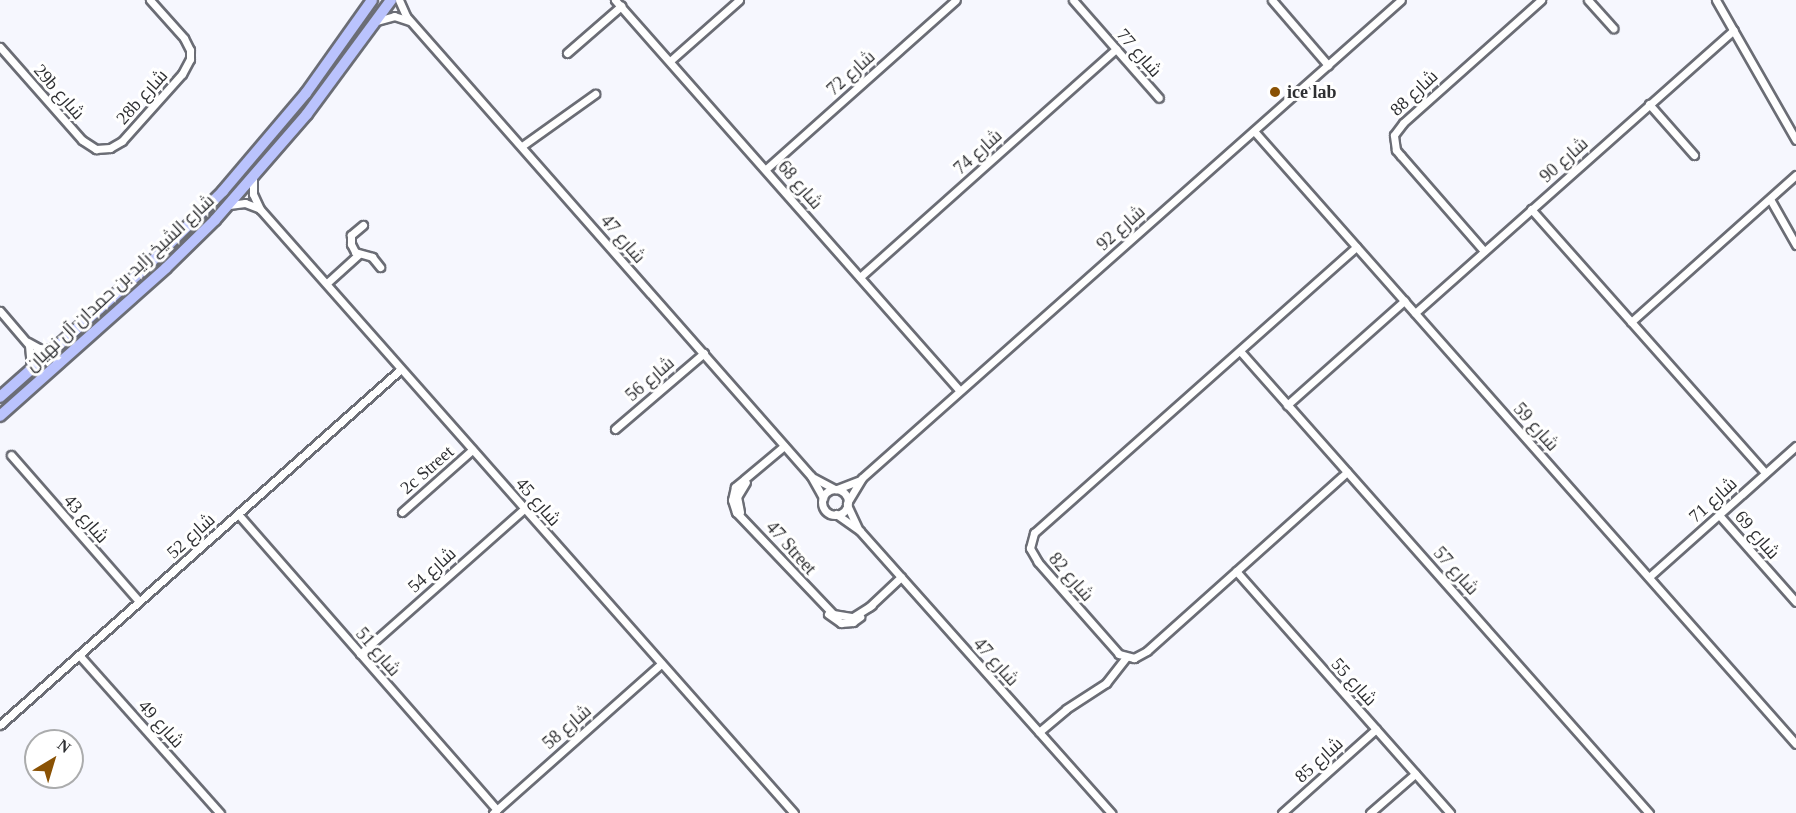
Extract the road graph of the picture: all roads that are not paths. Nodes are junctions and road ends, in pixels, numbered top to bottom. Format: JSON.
{"nodes":[{"id":1,"x":150,"y":0,"type":"edge"},
{"id":2,"x":372,"y":0,"type":"edge"},
{"id":3,"x":391,"y":0,"type":"edge"},
{"id":4,"x":399,"y":0,"type":"edge"},
{"id":5,"x":739,"y":0,"type":"edge"},
{"id":6,"x":956,"y":0,"type":"edge"},
{"id":7,"x":1072,"y":0,"type":"edge"},
{"id":8,"x":1272,"y":0,"type":"edge"},
{"id":9,"x":1401,"y":0,"type":"edge"},
{"id":10,"x":1541,"y":0,"type":"edge"},
{"id":11,"x":1588,"y":0,"type":"edge"},
{"id":12,"x":1716,"y":0,"type":"edge"},
{"id":13,"x":618,"y":3,"type":"edge"},
{"id":14,"x":376,"y":21,"type":"junction"},
{"id":15,"x":412,"y":22,"type":"junction"},
{"id":16,"x":1613,"y":28,"type":"dead end"},
{"id":17,"x":1734,"y":30,"type":"junction"},
{"id":18,"x":0,"y":47,"type":"edge"},
{"id":19,"x":1116,"y":49,"type":"junction"},
{"id":20,"x":567,"y":53,"type":"dead end"},
{"id":21,"x":670,"y":61,"type":"junction"},
{"id":22,"x":1328,"y":65,"type":"junction"},
{"id":23,"x":594,"y":94,"type":"dead end"},
{"id":24,"x":1159,"y":98,"type":"dead end"},
{"id":25,"x":1649,"y":104,"type":"junction"},
{"id":26,"x":1254,"y":130,"type":"junction"},
{"id":27,"x":1796,"y":140,"type":"edge"},
{"id":28,"x":522,"y":146,"type":"junction"},
{"id":29,"x":101,"y":150,"type":"joint"},
{"id":30,"x":1694,"y":155,"type":"dead end"},
{"id":31,"x":766,"y":169,"type":"junction"},
{"id":32,"x":1796,"y":175,"type":"edge"},
{"id":33,"x":253,"y":177,"type":"junction"},
{"id":34,"x":223,"y":191,"type":"junction"},
{"id":35,"x":1770,"y":199,"type":"junction"},
{"id":36,"x":229,"y":205,"type":"junction"},
{"id":37,"x":260,"y":209,"type":"junction"},
{"id":38,"x":1531,"y":209,"type":"junction"},
{"id":39,"x":363,"y":225,"type":"dead end"},
{"id":40,"x":178,"y":237,"type":"junction"},
{"id":41,"x":199,"y":237,"type":"junction"},
{"id":42,"x":1796,"y":245,"type":"edge"},
{"id":43,"x":1356,"y":247,"type":"junction"},
{"id":44,"x":1484,"y":251,"type":"junction"},
{"id":45,"x":359,"y":254,"type":"junction"},
{"id":46,"x":380,"y":267,"type":"dead end"},
{"id":47,"x":860,"y":277,"type":"junction"},
{"id":48,"x":327,"y":283,"type":"junction"},
{"id":49,"x":148,"y":284,"type":"junction"},
{"id":50,"x":1404,"y":301,"type":"junction"},
{"id":51,"x":0,"y":310,"type":"edge"},
{"id":52,"x":1415,"y":313,"type":"junction"},
{"id":53,"x":1631,"y":322,"type":"junction"},
{"id":54,"x":26,"y":341,"type":"junction"},
{"id":55,"x":54,"y":349,"type":"junction"},
{"id":56,"x":1240,"y":351,"type":"junction"},
{"id":57,"x":704,"y":353,"type":"junction"},
{"id":58,"x":401,"y":369,"type":"junction"},
{"id":59,"x":31,"y":370,"type":"junction"},
{"id":60,"x":960,"y":391,"type":"junction"},
{"id":61,"x":0,"y":397,"type":"edge"},
{"id":62,"x":1287,"y":405,"type":"junction"},
{"id":63,"x":0,"y":416,"type":"edge"},
{"id":64,"x":615,"y":429,"type":"dead end"},
{"id":65,"x":784,"y":446,"type":"junction"},
{"id":66,"x":1796,"y":446,"type":"edge"},
{"id":67,"x":472,"y":450,"type":"junction"},
{"id":68,"x":11,"y":455,"type":"dead end"},
{"id":69,"x":1347,"y":472,"type":"junction"},
{"id":70,"x":1765,"y":473,"type":"junction"},
{"id":71,"x":810,"y":476,"type":"junction"},
{"id":72,"x":862,"y":478,"type":"junction"},
{"id":73,"x":836,"y":489,"type":"junction"},
{"id":74,"x":823,"y":498,"type":"junction"},
{"id":75,"x":847,"y":504,"type":"junction"},
{"id":76,"x":524,"y":509,"type":"junction"},
{"id":77,"x":402,"y":512,"type":"dead end"},
{"id":78,"x":238,"y":514,"type":"junction"},
{"id":79,"x":836,"y":514,"type":"junction"},
{"id":80,"x":1719,"y":515,"type":"junction"},
{"id":81,"x":860,"y":531,"type":"junction"},
{"id":82,"x":1236,"y":571,"type":"junction"},
{"id":83,"x":901,"y":577,"type":"junction"},
{"id":84,"x":1649,"y":577,"type":"junction"},
{"id":85,"x":139,"y":602,"type":"junction"},
{"id":86,"x":1796,"y":602,"type":"edge"},
{"id":87,"x":360,"y":654,"type":"junction"},
{"id":88,"x":79,"y":655,"type":"junction"},
{"id":89,"x":1126,"y":657,"type":"junction"},
{"id":90,"x":661,"y":664,"type":"junction"},
{"id":91,"x":0,"y":725,"type":"edge"},
{"id":92,"x":1376,"y":729,"type":"junction"},
{"id":93,"x":1039,"y":732,"type":"junction"},
{"id":94,"x":1796,"y":744,"type":"edge"},
{"id":95,"x":1415,"y":774,"type":"junction"},
{"id":96,"x":495,"y":811,"type":"edge"},
{"id":97,"x":220,"y":813,"type":"edge"},
{"id":98,"x":794,"y":813,"type":"edge"},
{"id":99,"x":1111,"y":813,"type":"edge"},
{"id":100,"x":1282,"y":813,"type":"edge"},
{"id":101,"x":1370,"y":813,"type":"edge"},
{"id":102,"x":1450,"y":813,"type":"edge"},
{"id":103,"x":1649,"y":813,"type":"edge"}],
"edges":[{"from":1,"to":29,"type":"street","name":"28b شارع"},
{"from":2,"to":34,"type":"main road","name":"شارع الشيخ زايد بن حمدان آل نهيان"},
{"from":3,"to":14,"type":"main road","name":"شارع الشيخ زايد بن حمدان آل نهيان"},
{"from":4,"to":15,"type":"street","name":"شارع 47"},
{"from":5,"to":21,"type":"street"},
{"from":6,"to":31,"type":"street","name":"شارع 72"},
{"from":7,"to":19,"type":"street","name":"شارع 77"},
{"from":8,"to":22,"type":"street"},
{"from":9,"to":22,"type":"street","name":"شارع 92"},
{"from":10,"to":44,"type":"street","name":"شارع 88"},
{"from":11,"to":16,"type":"street"},
{"from":12,"to":17,"type":"street"},
{"from":13,"to":20,"type":"street"},
{"from":13,"to":21,"type":"street","name":"شارع 68"},
{"from":14,"to":15,"type":"street"},
{"from":14,"to":33,"type":"main road","name":"شارع الشيخ زايد بن حمدان آل نهيان"},
{"from":15,"to":28,"type":"street","name":"شارع 47"},
{"from":17,"to":25,"type":"street","name":"شارع 90"},
{"from":17,"to":27,"type":"street"},
{"from":18,"to":29,"type":"street","name":"29b شارع"},
{"from":19,"to":24,"type":"street","name":"شارع 77"},
{"from":19,"to":47,"type":"street","name":"شارع 74"},
{"from":21,"to":31,"type":"street","name":"شارع 68"},
{"from":22,"to":26,"type":"street","name":"شارع 92"},
{"from":23,"to":28,"type":"street"},
{"from":25,"to":30,"type":"street"},
{"from":25,"to":38,"type":"street","name":"شارع 90"},
{"from":26,"to":43,"type":"street","name":"شارع 59"},
{"from":26,"to":60,"type":"street","name":"شارع 92"},
{"from":28,"to":57,"type":"street","name":"شارع 47"},
{"from":31,"to":47,"type":"street","name":"شارع 68"},
{"from":32,"to":35,"type":"street"},
{"from":33,"to":36,"type":"main road","name":"شارع الشيخ زايد بن حمدان آل نهيان"},
{"from":33,"to":37,"type":"street","name":"شارع 45"},
{"from":34,"to":40,"type":"main road","name":"شارع الشيخ زايد بن حمدان آل نهيان"},
{"from":34,"to":41,"type":"main road"},
{"from":35,"to":42,"type":"street"},
{"from":35,"to":53,"type":"street"},
{"from":36,"to":37,"type":"street"},
{"from":36,"to":41,"type":"main road","name":"شارع الشيخ زايد بن حمدان آل نهيان"},
{"from":37,"to":48,"type":"street","name":"شارع 45"},
{"from":38,"to":44,"type":"street","name":"شارع 90"},
{"from":38,"to":53,"type":"street"},
{"from":39,"to":45,"type":"street"},
{"from":40,"to":49,"type":"main road"},
{"from":40,"to":55,"type":"main road","name":"شارع الشيخ زايد بن حمدان آل نهيان"},
{"from":41,"to":49,"type":"main road","name":"شارع الشيخ زايد بن حمدان آل نهيان"},
{"from":43,"to":50,"type":"street","name":"شارع 59"},
{"from":43,"to":56,"type":"street","name":"شارع 82"},
{"from":44,"to":52,"type":"street","name":"شارع 90"},
{"from":45,"to":46,"type":"street"},
{"from":45,"to":48,"type":"street"},
{"from":47,"to":60,"type":"street","name":"شارع 68"},
{"from":48,"to":58,"type":"street","name":"شارع 45"},
{"from":49,"to":63,"type":"main road","name":"شارع الشيخ زايد بن حمدان آل نهيان"},
{"from":50,"to":52,"type":"street","name":"شارع 59"},
{"from":50,"to":62,"type":"street"},
{"from":51,"to":54,"type":"street"},
{"from":52,"to":84,"type":"street","name":"شارع 59"},
{"from":53,"to":70,"type":"street"},
{"from":54,"to":55,"type":"street"},
{"from":54,"to":59,"type":"street"},
{"from":55,"to":59,"type":"main road","name":"شارع الشيخ زايد بن حمدان آل نهيان"},
{"from":56,"to":62,"type":"street","name":"شارع 57"},
{"from":56,"to":89,"type":"street","name":"شارع 82"},
{"from":57,"to":64,"type":"street","name":"شارع 56"},
{"from":57,"to":65,"type":"street","name":"شارع 47"},
{"from":58,"to":67,"type":"street","name":"شارع 45"},
{"from":58,"to":78,"type":"street","name":"شارع 52"},
{"from":59,"to":61,"type":"main road","name":"شارع الشيخ زايد بن حمدان آل نهيان"},
{"from":60,"to":72,"type":"street","name":"شارع 92"},
{"from":62,"to":69,"type":"street","name":"شارع 57"},
{"from":65,"to":71,"type":"street","name":"شارع 47"},
{"from":65,"to":83,"type":"street","name":"47 Street"},
{"from":66,"to":70,"type":"street","name":"شارع 71"},
{"from":67,"to":76,"type":"street","name":"شارع 45"},
{"from":67,"to":77,"type":"street","name":"2c Street"},
{"from":68,"to":85,"type":"street","name":"شارع 43"},
{"from":69,"to":82,"type":"street"},
{"from":69,"to":103,"type":"street","name":"شارع 57"},
{"from":70,"to":80,"type":"street","name":"شارع 71"},
{"from":71,"to":73,"type":"street","name":"شارع 47"},
{"from":71,"to":74,"type":"street","name":"شارع 47"},
{"from":72,"to":73,"type":"street","name":"شارع 92"},
{"from":72,"to":75,"type":"street","name":"شارع 92"},
{"from":73,"to":74,"type":"street"},
{"from":73,"to":75,"type":"street"},
{"from":74,"to":79,"type":"street"},
{"from":75,"to":79,"type":"street"},
{"from":75,"to":81,"type":"street","name":"شارع 47"},
{"from":76,"to":87,"type":"street","name":"شارع 54"},
{"from":76,"to":90,"type":"street","name":"شارع 45"},
{"from":78,"to":85,"type":"street","name":"شارع 52"},
{"from":78,"to":87,"type":"street","name":"شارع 51"},
{"from":79,"to":81,"type":"street","name":"شارع 47"},
{"from":80,"to":84,"type":"street","name":"شارع 71"},
{"from":80,"to":86,"type":"street","name":"شارع 69"},
{"from":81,"to":83,"type":"street","name":"شارع 47"},
{"from":82,"to":89,"type":"street"},
{"from":82,"to":92,"type":"street","name":"شارع 55"},
{"from":83,"to":93,"type":"street","name":"شارع 47"},
{"from":84,"to":94,"type":"street","name":"شارع 59"},
{"from":85,"to":88,"type":"street","name":"شارع 52"},
{"from":87,"to":96,"type":"street","name":"شارع 51"},
{"from":88,"to":91,"type":"street","name":"شارع 52"},
{"from":88,"to":97,"type":"street","name":"شارع 49"},
{"from":89,"to":93,"type":"street"},
{"from":90,"to":96,"type":"street","name":"شارع 58"},
{"from":90,"to":98,"type":"street","name":"شارع 45"},
{"from":92,"to":95,"type":"street","name":"شارع 55"},
{"from":92,"to":100,"type":"street","name":"شارع 85"},
{"from":93,"to":99,"type":"street","name":"شارع 47"},
{"from":95,"to":101,"type":"street"},
{"from":95,"to":102,"type":"street","name":"شارع 55"}]}
